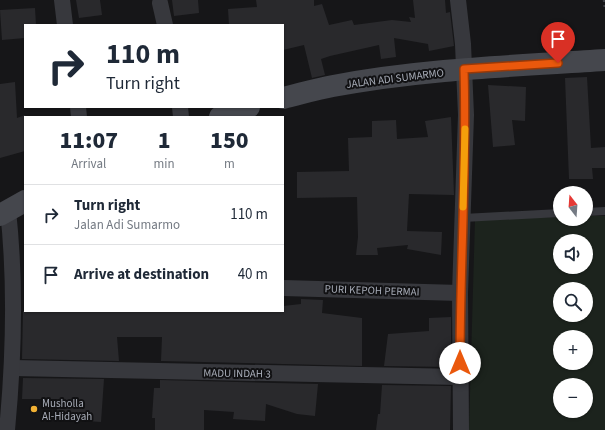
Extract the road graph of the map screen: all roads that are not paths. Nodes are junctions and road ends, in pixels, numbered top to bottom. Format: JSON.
{"nodes":[{"id":1,"x":62,"y":0,"type":"edge"},
{"id":2,"x":458,"y":0,"type":"edge"},
{"id":3,"x":160,"y":3,"type":"dead end"},
{"id":4,"x":65,"y":24,"type":"edge"},
{"id":5,"x":165,"y":24,"type":"edge"},
{"id":6,"x":605,"y":60,"type":"edge"},
{"id":7,"x":464,"y":69,"type":"junction"},
{"id":8,"x":284,"y":98,"type":"edge"},
{"id":9,"x":246,"y":108,"type":"edge"},
{"id":10,"x":223,"y":116,"type":"edge"},
{"id":11,"x":11,"y":209,"type":"edge"},
{"id":12,"x":605,"y":211,"type":"edge"},
{"id":13,"x":593,"y":212,"type":"edge"},
{"id":14,"x":553,"y":213,"type":"edge"},
{"id":15,"x":462,"y":218,"type":"junction"},
{"id":16,"x":19,"y":282,"type":"edge"},
{"id":17,"x":284,"y":288,"type":"edge"},
{"id":18,"x":460,"y":293,"type":"junction"},
{"id":19,"x":13,"y":368,"type":"junction"},
{"id":20,"x":460,"y":377,"type":"junction"},
{"id":21,"x":7,"y":430,"type":"edge"},
{"id":22,"x":461,"y":430,"type":"edge"}],
"edges":[{"from":1,"to":4,"type":"street"},
{"from":2,"to":7,"type":"street"},
{"from":3,"to":5,"type":"street"},
{"from":6,"to":7,"type":"main road","name":"JALAN ADI SUMARMO"},
{"from":7,"to":8,"type":"main road","name":"JALAN ADI SUMARMO"},
{"from":7,"to":15,"type":"street"},
{"from":9,"to":10,"type":"main road"},
{"from":11,"to":16,"type":"street"},
{"from":12,"to":13,"type":"lane"},
{"from":14,"to":15,"type":"lane"},
{"from":15,"to":18,"type":"street"},
{"from":16,"to":19,"type":"street"},
{"from":17,"to":18,"type":"street","name":"PURI KEPOH PERMAI"},
{"from":18,"to":20,"type":"street"},
{"from":19,"to":20,"type":"street","name":"MADU INDAH 3"},
{"from":19,"to":21,"type":"street"},
{"from":20,"to":22,"type":"street"}]}
